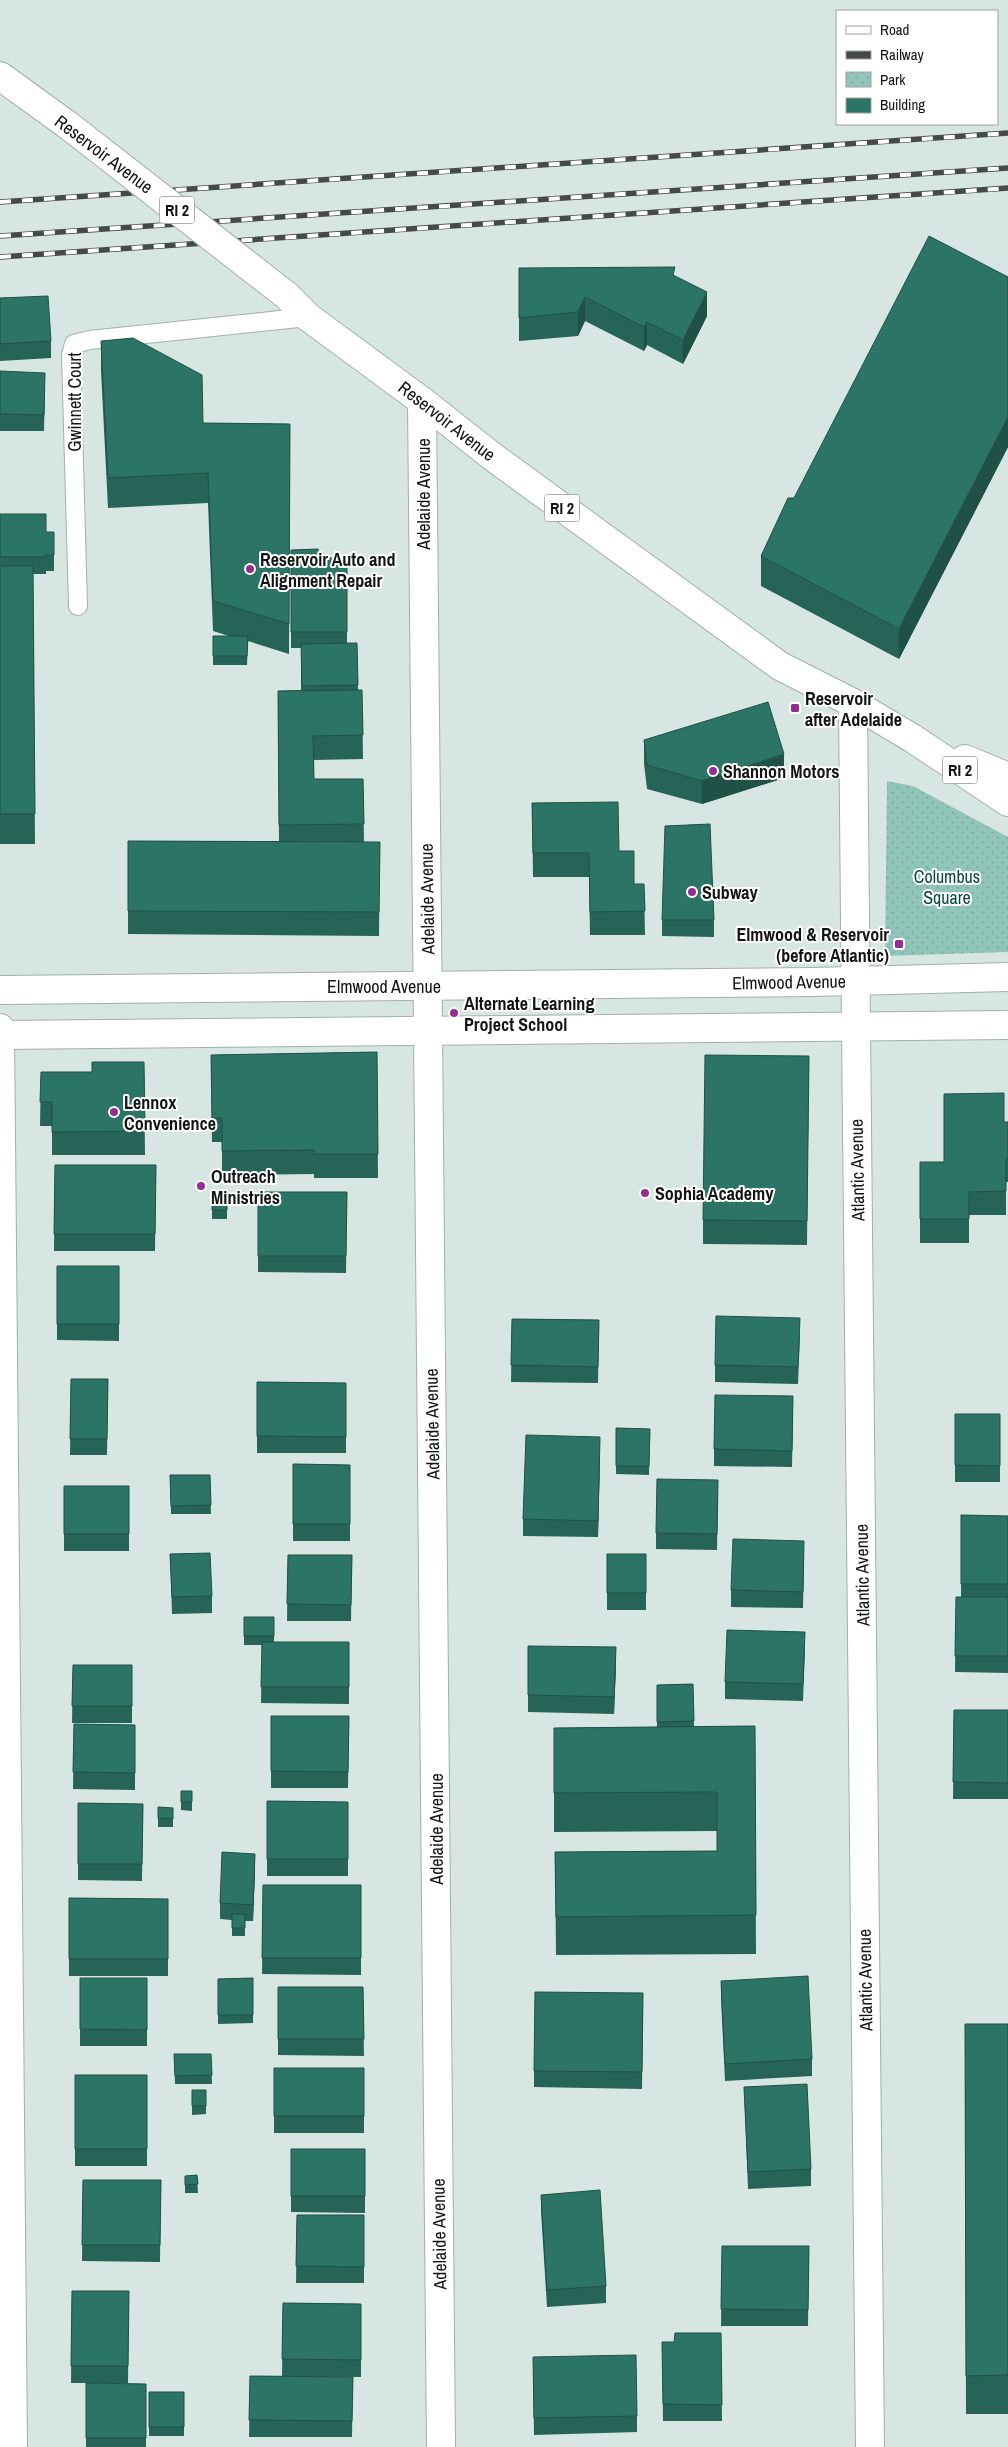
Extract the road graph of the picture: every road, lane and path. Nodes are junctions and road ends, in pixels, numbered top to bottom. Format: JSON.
{"nodes":[{"id":1,"x":0,"y":76,"type":"edge"},
{"id":2,"x":308,"y":317,"type":"junction"},
{"id":3,"x":422,"y":401,"type":"junction"},
{"id":4,"x":78,"y":606,"type":"dead end"},
{"id":5,"x":853,"y":703,"type":"junction"},
{"id":6,"x":912,"y":738,"type":"junction"},
{"id":7,"x":1008,"y":777,"type":"edge"},
{"id":8,"x":1008,"y":802,"type":"edge"},
{"id":9,"x":1008,"y":977,"type":"edge"},
{"id":10,"x":856,"y":982,"type":"junction"},
{"id":11,"x":428,"y":986,"type":"junction"},
{"id":12,"x":0,"y":990,"type":"edge"},
{"id":13,"x":1008,"y":1025,"type":"edge"},
{"id":14,"x":856,"y":1026,"type":"junction"},
{"id":15,"x":0,"y":1028,"type":"edge"},
{"id":16,"x":428,"y":1030,"type":"junction"},
{"id":17,"x":0,"y":1035,"type":"edge"},
{"id":18,"x":2,"y":1452,"type":"edge"},
{"id":19,"x":4,"y":1857,"type":"edge"},
{"id":20,"x":13,"y":2447,"type":"edge"},
{"id":21,"x":442,"y":2447,"type":"edge"},
{"id":22,"x":870,"y":2447,"type":"edge"}],
"edges":[{"from":1,"to":2,"type":"street","name":"Reservoir Avenue","number":"RI 2","bridge":true},
{"from":2,"to":3,"type":"street","name":"Reservoir Avenue","number":"RI 2"},
{"from":2,"to":4,"type":"lane","name":"Gwinnett Court"},
{"from":3,"to":5,"type":"street","name":"Reservoir Avenue","number":"RI 2"},
{"from":3,"to":11,"type":"street","name":"Adelaide Avenue"},
{"from":5,"to":6,"type":"street","name":"Reservoir Avenue","number":"RI 2"},
{"from":5,"to":10,"type":"street","name":"Atlantic Avenue"},
{"from":6,"to":7,"type":"street","name":"Reservoir Avenue","number":"RI 2"},
{"from":6,"to":8,"type":"street","name":"Reservoir Avenue","number":"RI 2"},
{"from":9,"to":10,"type":"street","name":"Elmwood Avenue"},
{"from":10,"to":11,"type":"street","name":"Elmwood Avenue"},
{"from":10,"to":14,"type":"street","name":"Atlantic Avenue"},
{"from":11,"to":12,"type":"street","name":"Elmwood Avenue"},
{"from":11,"to":16,"type":"street","name":"Adelaide Avenue"},
{"from":13,"to":14,"type":"street"},
{"from":14,"to":16,"type":"street"},
{"from":14,"to":22,"type":"street","name":"Atlantic Avenue"},
{"from":15,"to":17,"type":"street"},
{"from":16,"to":17,"type":"street"},
{"from":16,"to":21,"type":"street","name":"Adelaide Avenue"},
{"from":17,"to":18,"type":"street"},
{"from":18,"to":19,"type":"street"},
{"from":19,"to":20,"type":"street"}]}
